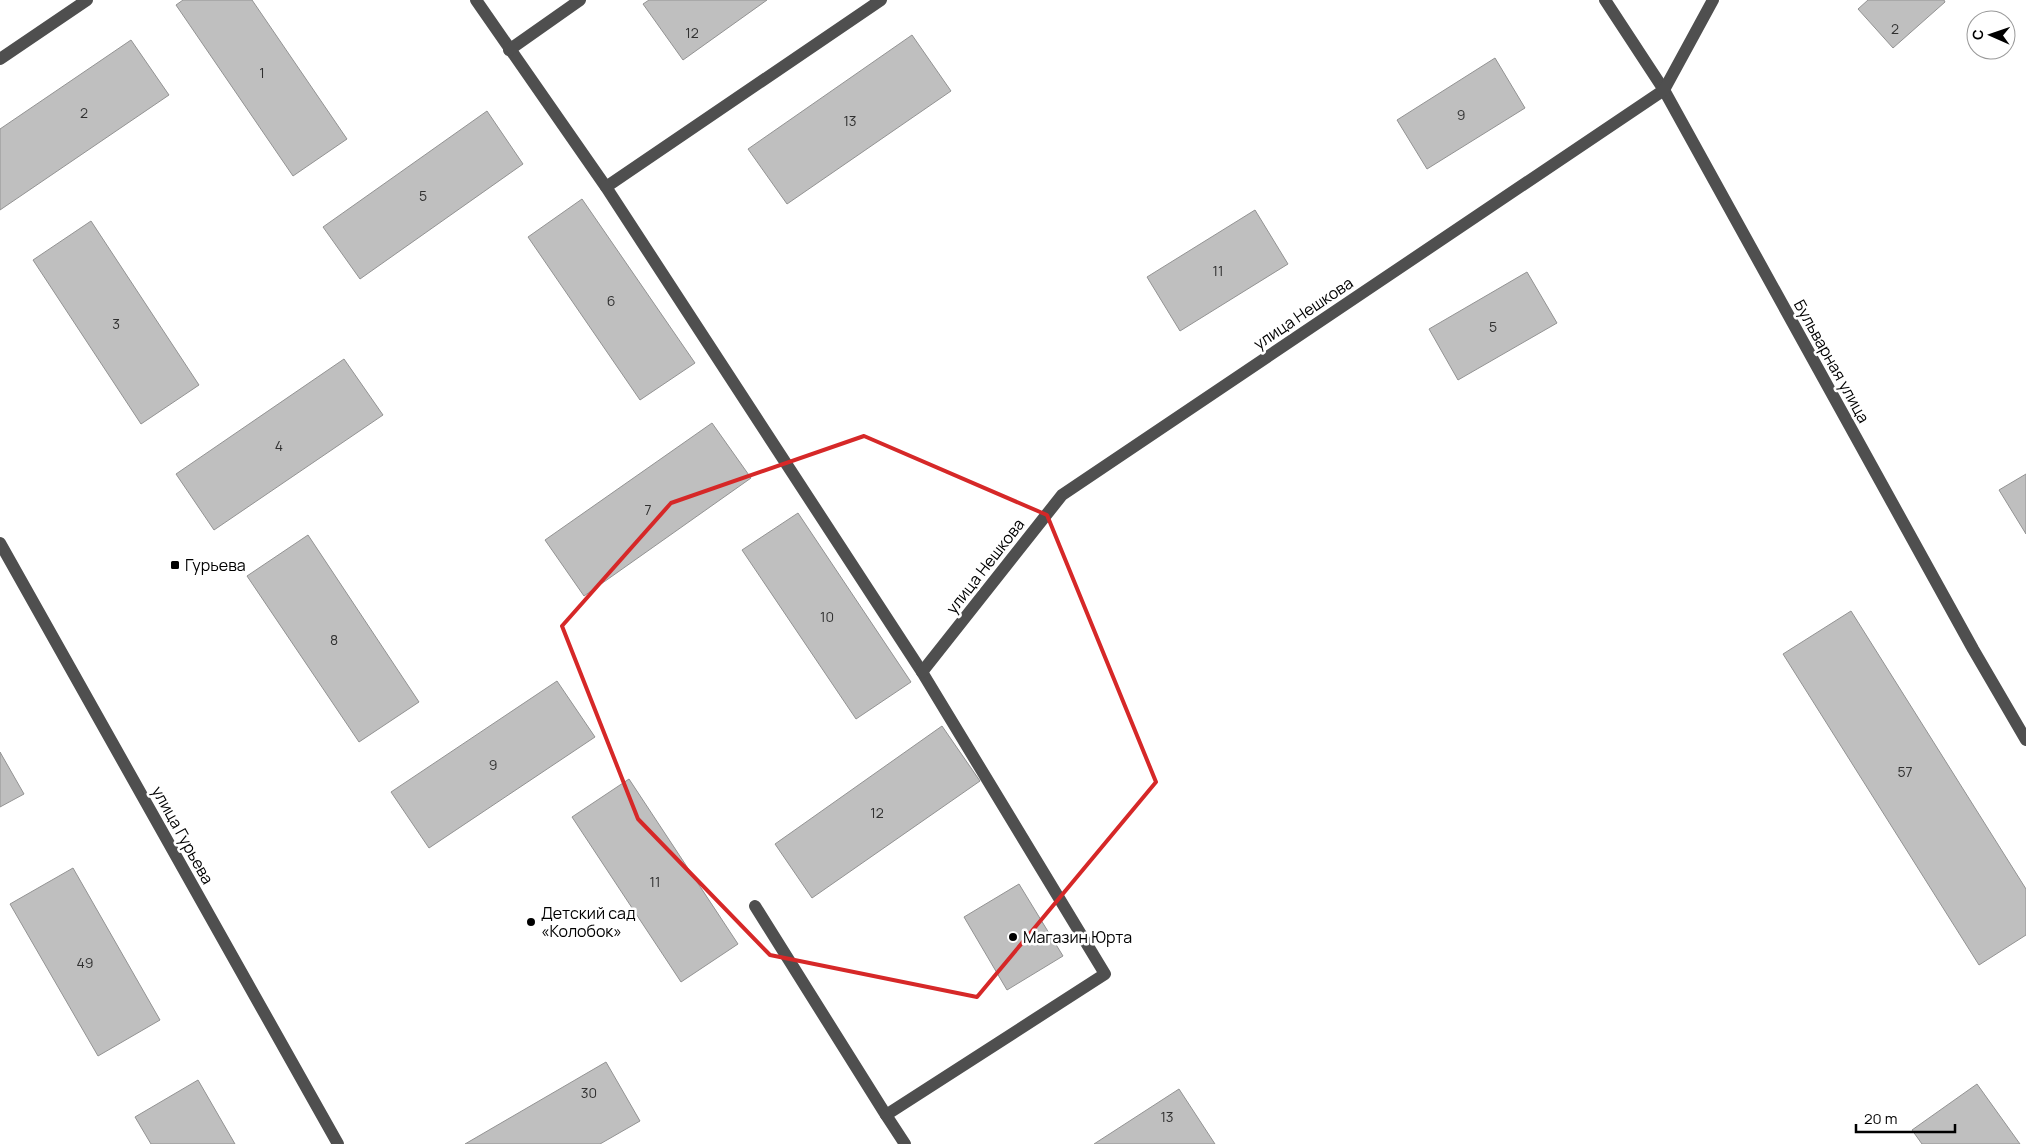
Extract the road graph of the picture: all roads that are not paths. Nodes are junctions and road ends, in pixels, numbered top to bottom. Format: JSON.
{"nodes":[{"id":1,"x":87,"y":0,"type":"edge"},
{"id":2,"x":476,"y":0,"type":"edge"},
{"id":3,"x":580,"y":0,"type":"edge"},
{"id":4,"x":881,"y":0,"type":"edge"},
{"id":5,"x":1605,"y":0,"type":"edge"},
{"id":6,"x":1713,"y":0,"type":"edge"},
{"id":7,"x":509,"y":50,"type":"junction"},
{"id":8,"x":0,"y":59,"type":"edge"},
{"id":9,"x":1664,"y":90,"type":"junction"},
{"id":10,"x":606,"y":187,"type":"junction"},
{"id":11,"x":0,"y":543,"type":"edge"},
{"id":12,"x":922,"y":672,"type":"junction"},
{"id":13,"x":2026,"y":740,"type":"edge"},
{"id":14,"x":755,"y":906,"type":"dead end"},
{"id":15,"x":886,"y":1115,"type":"junction"},
{"id":16,"x":338,"y":1144,"type":"edge"},
{"id":17,"x":905,"y":1144,"type":"edge"}],
"edges":[{"from":1,"to":8,"type":"street"},
{"from":2,"to":7,"type":"street"},
{"from":3,"to":7,"type":"street"},
{"from":4,"to":10,"type":"street"},
{"from":5,"to":9,"type":"street","name":"Бульварная улица"},
{"from":6,"to":9,"type":"street","name":"улица Нешкова"},
{"from":7,"to":10,"type":"street"},
{"from":9,"to":12,"type":"street","name":"улица Нешкова"},
{"from":9,"to":13,"type":"street","name":"Бульварная улица"},
{"from":10,"to":12,"type":"street"},
{"from":11,"to":16,"type":"street","name":"улица Гурьева"},
{"from":12,"to":15,"type":"street"},
{"from":14,"to":15,"type":"street"},
{"from":15,"to":17,"type":"street"}]}
